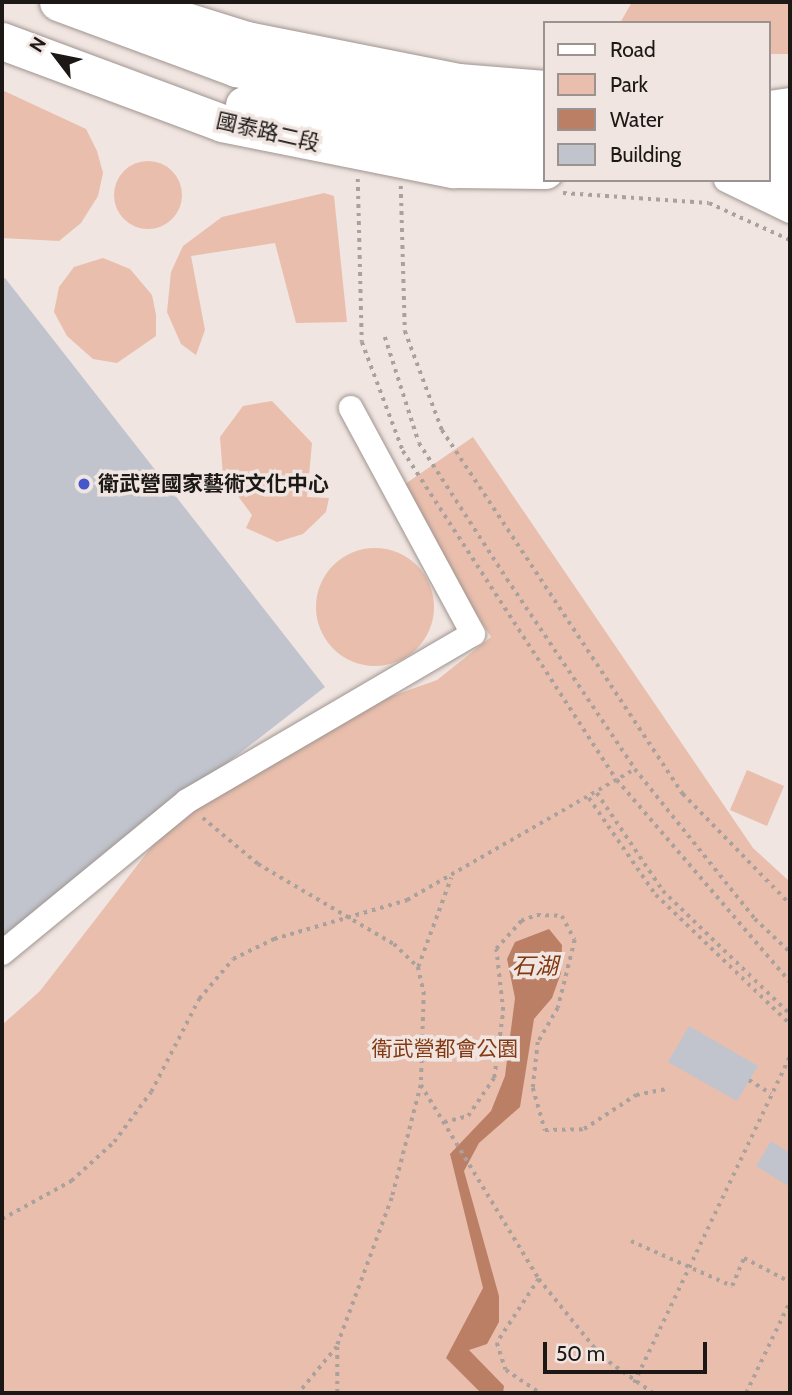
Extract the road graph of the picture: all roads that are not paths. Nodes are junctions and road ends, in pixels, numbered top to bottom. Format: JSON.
{"nodes":[{"id":1,"x":58,"y":2,"type":"edge"},
{"id":2,"x":125,"y":2,"type":"edge"},
{"id":3,"x":2,"y":22,"type":"edge"},
{"id":4,"x":2,"y":41,"type":"edge"},
{"id":5,"x":790,"y":82,"type":"edge"},
{"id":6,"x":771,"y":84,"type":"edge"},
{"id":7,"x":544,"y":89,"type":"edge"},
{"id":8,"x":790,"y":106,"type":"edge"},
{"id":9,"x":771,"y":108,"type":"edge"},
{"id":10,"x":544,"y":113,"type":"edge"},
{"id":11,"x":790,"y":140,"type":"edge"},
{"id":12,"x":544,"y":142,"type":"edge"},
{"id":13,"x":771,"y":142,"type":"edge"},
{"id":14,"x":790,"y":168,"type":"edge"},
{"id":15,"x":544,"y":170,"type":"edge"},
{"id":16,"x":771,"y":171,"type":"edge"},
{"id":17,"x":730,"y":182,"type":"edge"},
{"id":18,"x":771,"y":182,"type":"edge"},
{"id":19,"x":790,"y":191,"type":"edge"},
{"id":20,"x":790,"y":211,"type":"edge"},
{"id":21,"x":351,"y":408,"type":"dead end"},
{"id":22,"x":2,"y":953,"type":"edge"}],
"edges":[{"from":1,"to":10,"type":"street"},
{"from":2,"to":7,"type":"street"},
{"from":3,"to":12,"type":"street","name":"國泰路二段"},
{"from":4,"to":15,"type":"street","name":"國泰路二段"},
{"from":5,"to":6,"type":"street"},
{"from":8,"to":9,"type":"street"},
{"from":11,"to":13,"type":"street"},
{"from":14,"to":16,"type":"street"},
{"from":17,"to":20,"type":"street"},
{"from":18,"to":19,"type":"street"},
{"from":21,"to":22,"type":"street"}]}
